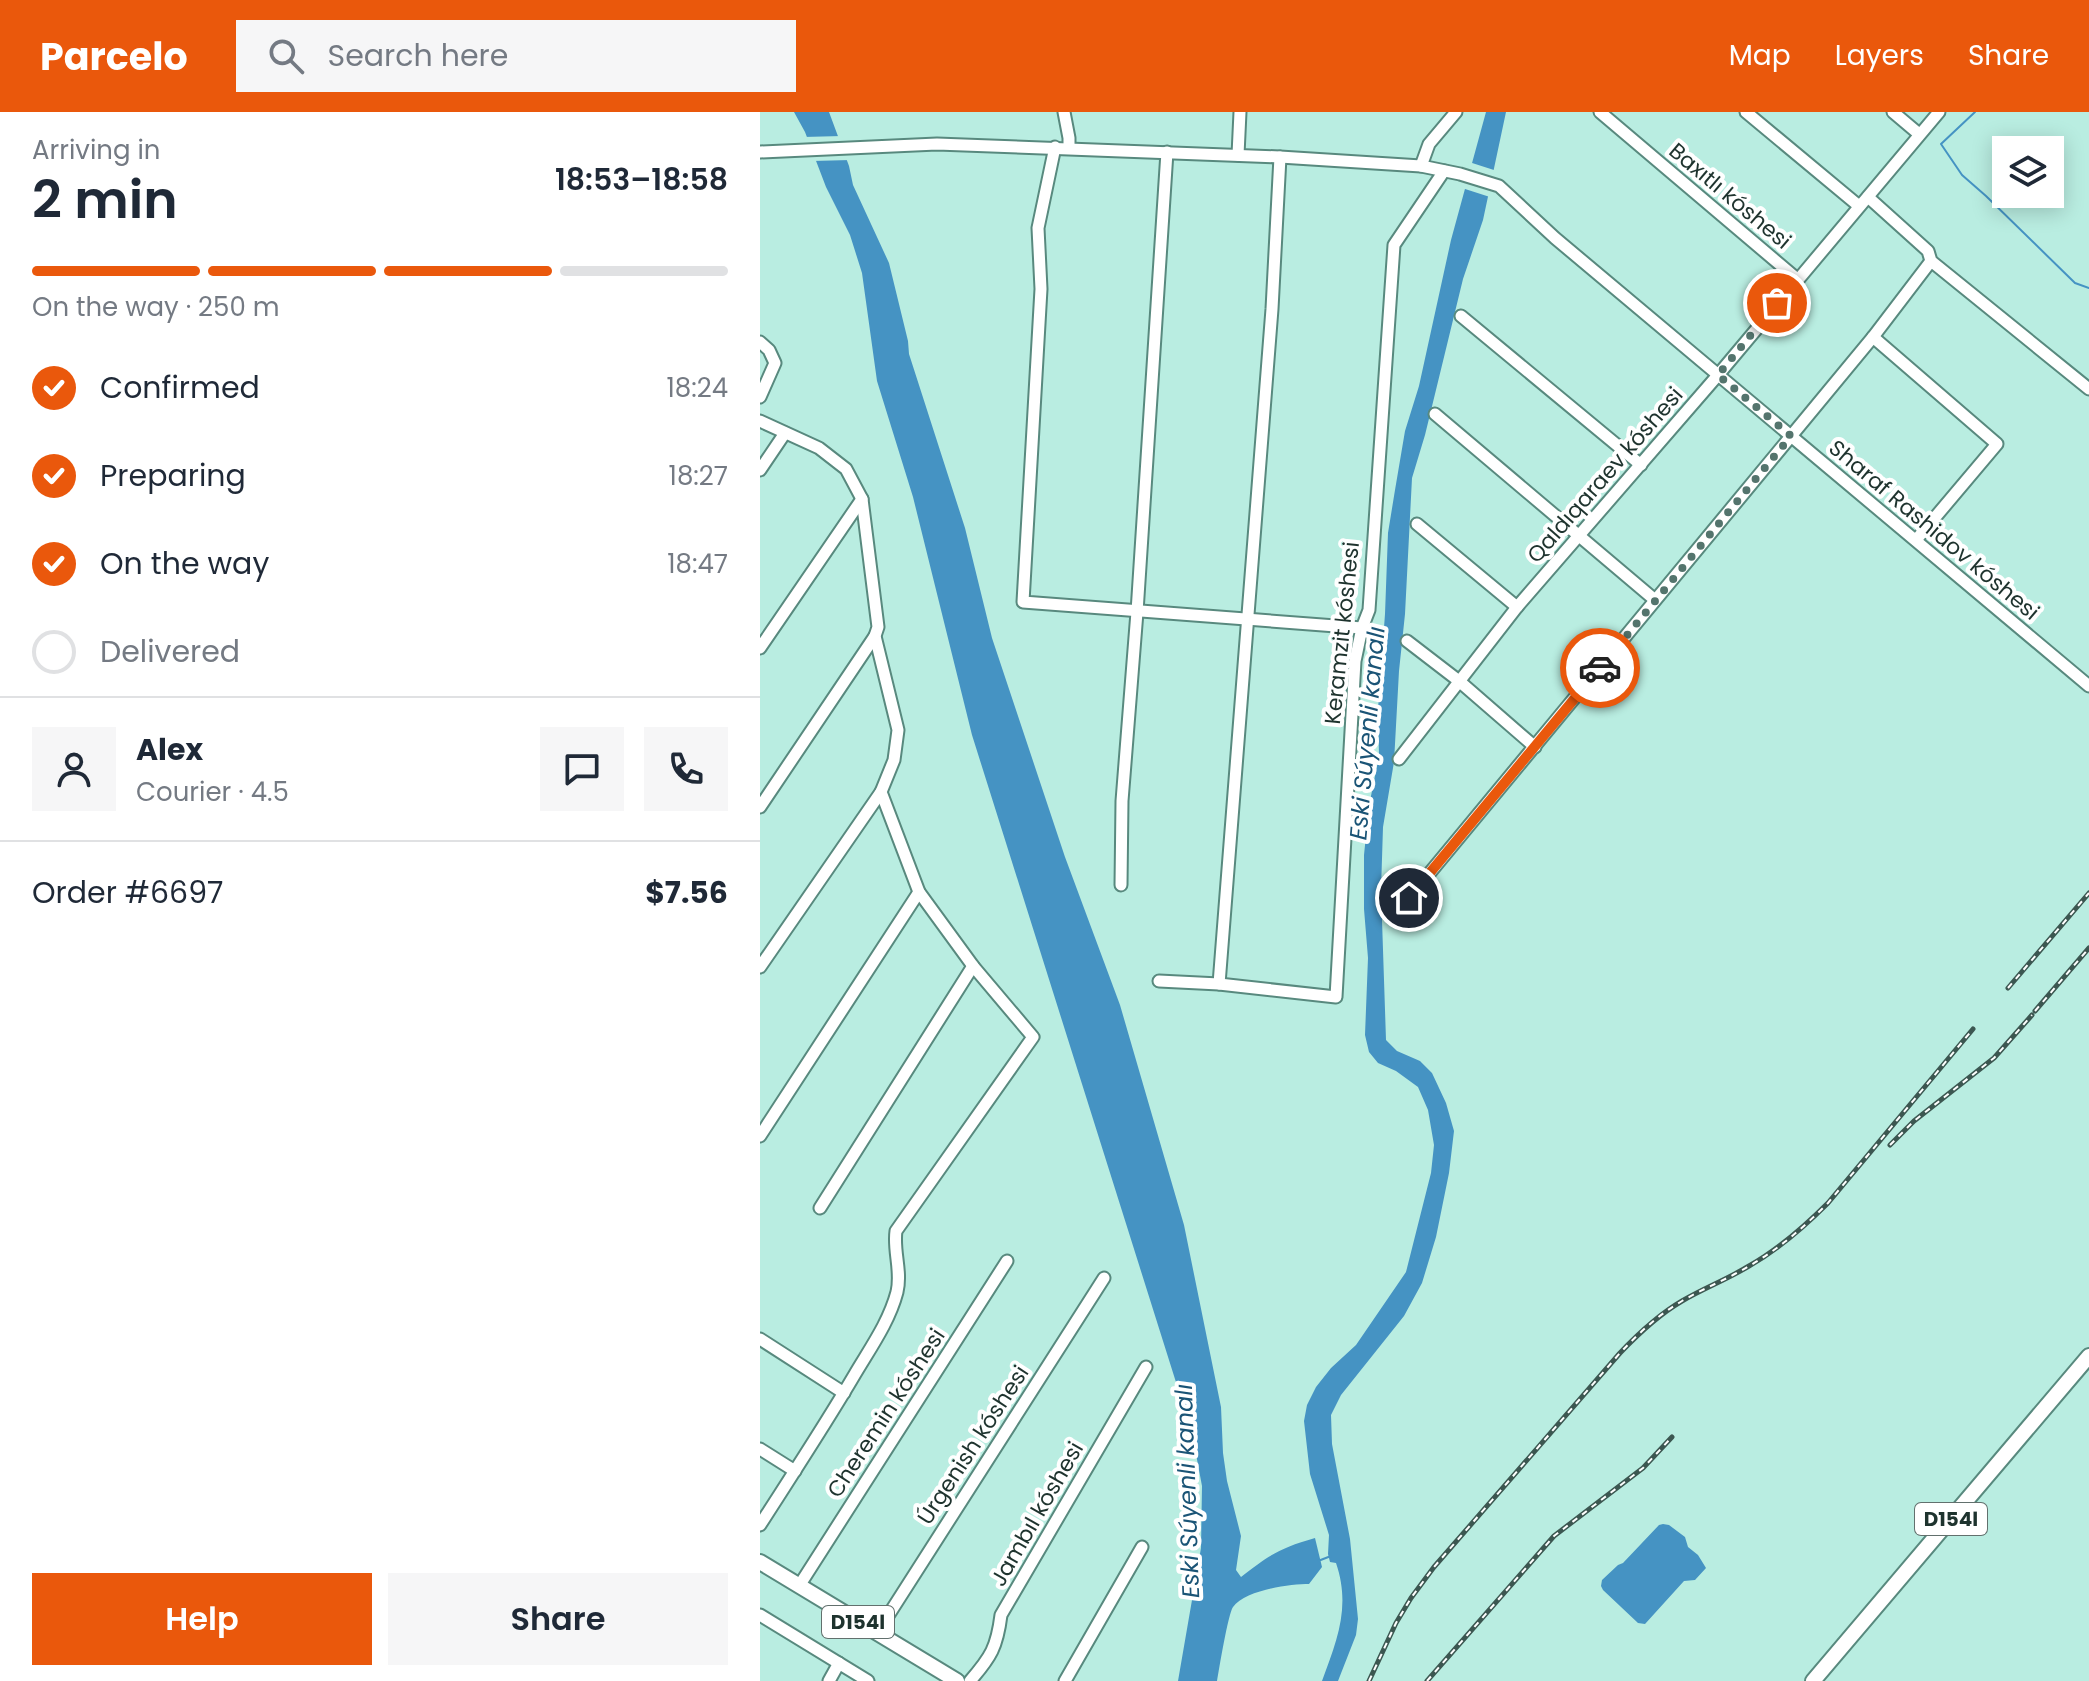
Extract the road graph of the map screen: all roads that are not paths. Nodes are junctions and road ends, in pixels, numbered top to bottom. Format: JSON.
{"nodes":[{"id":1,"x":1064,"y":112,"type":"edge"},
{"id":2,"x":1240,"y":112,"type":"edge"},
{"id":3,"x":1456,"y":112,"type":"edge"},
{"id":4,"x":1600,"y":112,"type":"edge"},
{"id":5,"x":1746,"y":112,"type":"edge"},
{"id":6,"x":1893,"y":112,"type":"edge"},
{"id":7,"x":1939,"y":112,"type":"edge"},
{"id":8,"x":1919,"y":134,"type":"junction"},
{"id":9,"x":1055,"y":147,"type":"junction"},
{"id":10,"x":1069,"y":148,"type":"junction"},
{"id":11,"x":760,"y":152,"type":"edge"},
{"id":12,"x":1167,"y":152,"type":"junction"},
{"id":13,"x":1238,"y":155,"type":"junction"},
{"id":14,"x":1280,"y":157,"type":"junction"},
{"id":15,"x":1421,"y":166,"type":"junction"},
{"id":16,"x":1444,"y":171,"type":"junction"},
{"id":17,"x":1868,"y":197,"type":"junction"},
{"id":18,"x":1859,"y":206,"type":"junction"},
{"id":19,"x":1931,"y":261,"type":"junction"},
{"id":20,"x":1797,"y":279,"type":"junction"},
{"id":21,"x":1461,"y":316,"type":"dead end"},
{"id":22,"x":1873,"y":337,"type":"junction"},
{"id":23,"x":760,"y":342,"type":"edge"},
{"id":24,"x":1718,"y":375,"type":"junction"},
{"id":25,"x":2089,"y":389,"type":"edge"},
{"id":26,"x":760,"y":397,"type":"edge"},
{"id":27,"x":1435,"y":414,"type":"dead end"},
{"id":28,"x":760,"y":421,"type":"edge"},
{"id":29,"x":785,"y":433,"type":"junction"},
{"id":30,"x":1791,"y":436,"type":"junction"},
{"id":31,"x":1641,"y":465,"type":"junction"},
{"id":32,"x":760,"y":470,"type":"edge"},
{"id":33,"x":862,"y":499,"type":"junction"},
{"id":34,"x":1417,"y":524,"type":"dead end"},
{"id":35,"x":1580,"y":535,"type":"junction"},
{"id":36,"x":1916,"y":540,"type":"junction"},
{"id":37,"x":1655,"y":600,"type":"junction"},
{"id":38,"x":1517,"y":607,"type":"junction"},
{"id":39,"x":1137,"y":612,"type":"junction"},
{"id":40,"x":1248,"y":619,"type":"junction"},
{"id":41,"x":1362,"y":628,"type":"junction"},
{"id":42,"x":875,"y":636,"type":"junction"},
{"id":43,"x":1407,"y":641,"type":"dead end"},
{"id":44,"x":760,"y":648,"type":"edge"},
{"id":45,"x":1459,"y":681,"type":"junction"},
{"id":46,"x":2089,"y":686,"type":"edge"},
{"id":47,"x":1535,"y":747,"type":"junction"},
{"id":48,"x":1399,"y":759,"type":"dead end"},
{"id":49,"x":881,"y":792,"type":"junction"},
{"id":50,"x":760,"y":807,"type":"edge"},
{"id":51,"x":1121,"y":885,"type":"dead end"},
{"id":52,"x":919,"y":892,"type":"junction"},
{"id":53,"x":1409,"y":898,"type":"dead end"},
{"id":54,"x":973,"y":966,"type":"junction"},
{"id":55,"x":760,"y":967,"type":"edge"},
{"id":56,"x":1159,"y":981,"type":"dead end"},
{"id":57,"x":1219,"y":984,"type":"junction"},
{"id":58,"x":760,"y":1136,"type":"edge"},
{"id":59,"x":820,"y":1208,"type":"dead end"},
{"id":60,"x":1007,"y":1261,"type":"dead end"},
{"id":61,"x":1104,"y":1278,"type":"dead end"},
{"id":62,"x":760,"y":1339,"type":"edge"},
{"id":63,"x":2089,"y":1356,"type":"edge"},
{"id":64,"x":1146,"y":1367,"type":"dead end"},
{"id":65,"x":844,"y":1393,"type":"junction"},
{"id":66,"x":760,"y":1449,"type":"edge"},
{"id":67,"x":795,"y":1471,"type":"junction"},
{"id":68,"x":760,"y":1525,"type":"edge"},
{"id":69,"x":1142,"y":1547,"type":"dead end"},
{"id":70,"x":760,"y":1562,"type":"edge"},
{"id":71,"x":799,"y":1586,"type":"junction"},
{"id":72,"x":760,"y":1615,"type":"edge"},
{"id":73,"x":877,"y":1633,"type":"junction"},
{"id":74,"x":839,"y":1663,"type":"junction"},
{"id":75,"x":940,"y":1677,"type":"edge"},
{"id":76,"x":829,"y":1681,"type":"edge"},
{"id":77,"x":868,"y":1681,"type":"edge"},
{"id":78,"x":957,"y":1681,"type":"edge"},
{"id":79,"x":970,"y":1681,"type":"edge"},
{"id":80,"x":1065,"y":1681,"type":"edge"},
{"id":81,"x":1813,"y":1681,"type":"edge"}],
"edges":[{"from":1,"to":10,"type":"street"},
{"from":2,"to":13,"type":"street"},
{"from":3,"to":15,"type":"street"},
{"from":4,"to":20,"type":"street","name":"Baxıtlı kóshesi"},
{"from":5,"to":18,"type":"street"},
{"from":6,"to":8,"type":"street"},
{"from":7,"to":8,"type":"street","name":"Qaldıqaraev kóshesi"},
{"from":8,"to":17,"type":"street","name":"Qaldıqaraev kóshesi"},
{"from":9,"to":10,"type":"street"},
{"from":9,"to":11,"type":"street"},
{"from":9,"to":39,"type":"street"},
{"from":10,"to":12,"type":"street"},
{"from":12,"to":13,"type":"street"},
{"from":12,"to":39,"type":"street"},
{"from":13,"to":14,"type":"street"},
{"from":14,"to":15,"type":"street"},
{"from":14,"to":40,"type":"street"},
{"from":15,"to":16,"type":"street"},
{"from":16,"to":24,"type":"street","name":"Sharaf Rashidov kóshesi"},
{"from":16,"to":41,"type":"street","name":"Keramzit kóshesi"},
{"from":17,"to":18,"type":"street","name":"Qaldıqaraev kóshesi"},
{"from":17,"to":19,"type":"street"},
{"from":18,"to":20,"type":"street","name":"Qaldıqaraev kóshesi"},
{"from":19,"to":22,"type":"street"},
{"from":19,"to":25,"type":"street"},
{"from":20,"to":24,"type":"street","name":"Qaldıqaraev kóshesi"},
{"from":21,"to":31,"type":"street"},
{"from":22,"to":30,"type":"street"},
{"from":22,"to":36,"type":"street"},
{"from":23,"to":26,"type":"street"},
{"from":24,"to":30,"type":"street","name":"Sharaf Rashidov kóshesi"},
{"from":24,"to":31,"type":"street","name":"Qaldıqaraev kóshesi"},
{"from":27,"to":35,"type":"street"},
{"from":28,"to":29,"type":"street"},
{"from":29,"to":32,"type":"street"},
{"from":29,"to":33,"type":"street"},
{"from":30,"to":36,"type":"street","name":"Sharaf Rashidov kóshesi"},
{"from":30,"to":37,"type":"street"},
{"from":31,"to":35,"type":"street","name":"Qaldıqaraev kóshesi"},
{"from":33,"to":42,"type":"street"},
{"from":33,"to":44,"type":"street"},
{"from":34,"to":38,"type":"street"},
{"from":35,"to":37,"type":"street"},
{"from":35,"to":38,"type":"street","name":"Qaldıqaraev kóshesi"},
{"from":36,"to":46,"type":"street","name":"Sharaf Rashidov kóshesi"},
{"from":37,"to":47,"type":"street"},
{"from":38,"to":45,"type":"street","name":"Qaldıqaraev kóshesi"},
{"from":39,"to":40,"type":"street"},
{"from":39,"to":51,"type":"street"},
{"from":40,"to":41,"type":"street"},
{"from":40,"to":57,"type":"street"},
{"from":41,"to":57,"type":"street","name":"Keramzit kóshesi"},
{"from":42,"to":49,"type":"street"},
{"from":42,"to":50,"type":"street"},
{"from":43,"to":45,"type":"street"},
{"from":45,"to":47,"type":"street"},
{"from":45,"to":48,"type":"street","name":"Qaldıqaraev kóshesi"},
{"from":47,"to":53,"type":"street"},
{"from":49,"to":52,"type":"street"},
{"from":49,"to":55,"type":"street"},
{"from":52,"to":54,"type":"street"},
{"from":52,"to":58,"type":"street"},
{"from":54,"to":59,"type":"street"},
{"from":54,"to":65,"type":"street"},
{"from":56,"to":57,"type":"street","name":"Keramzit kóshesi"},
{"from":60,"to":71,"type":"street","name":"Cheremin kóshesi"},
{"from":61,"to":73,"type":"street","name":"Úrgenish kóshesi"},
{"from":62,"to":65,"type":"street"},
{"from":63,"to":81,"type":"main road","number":"D154l"},
{"from":64,"to":79,"type":"street","name":"Jambıl kóshesi"},
{"from":65,"to":67,"type":"street"},
{"from":66,"to":67,"type":"street"},
{"from":67,"to":68,"type":"street"},
{"from":69,"to":80,"type":"street"},
{"from":70,"to":71,"type":"main road","number":"D154l"},
{"from":71,"to":73,"type":"main road","number":"D154l"},
{"from":72,"to":74,"type":"street"},
{"from":73,"to":75,"type":"main road","number":"D154l"},
{"from":74,"to":76,"type":"street"},
{"from":74,"to":77,"type":"street"},
{"from":75,"to":78,"type":"main road","number":"D154l"}]}
